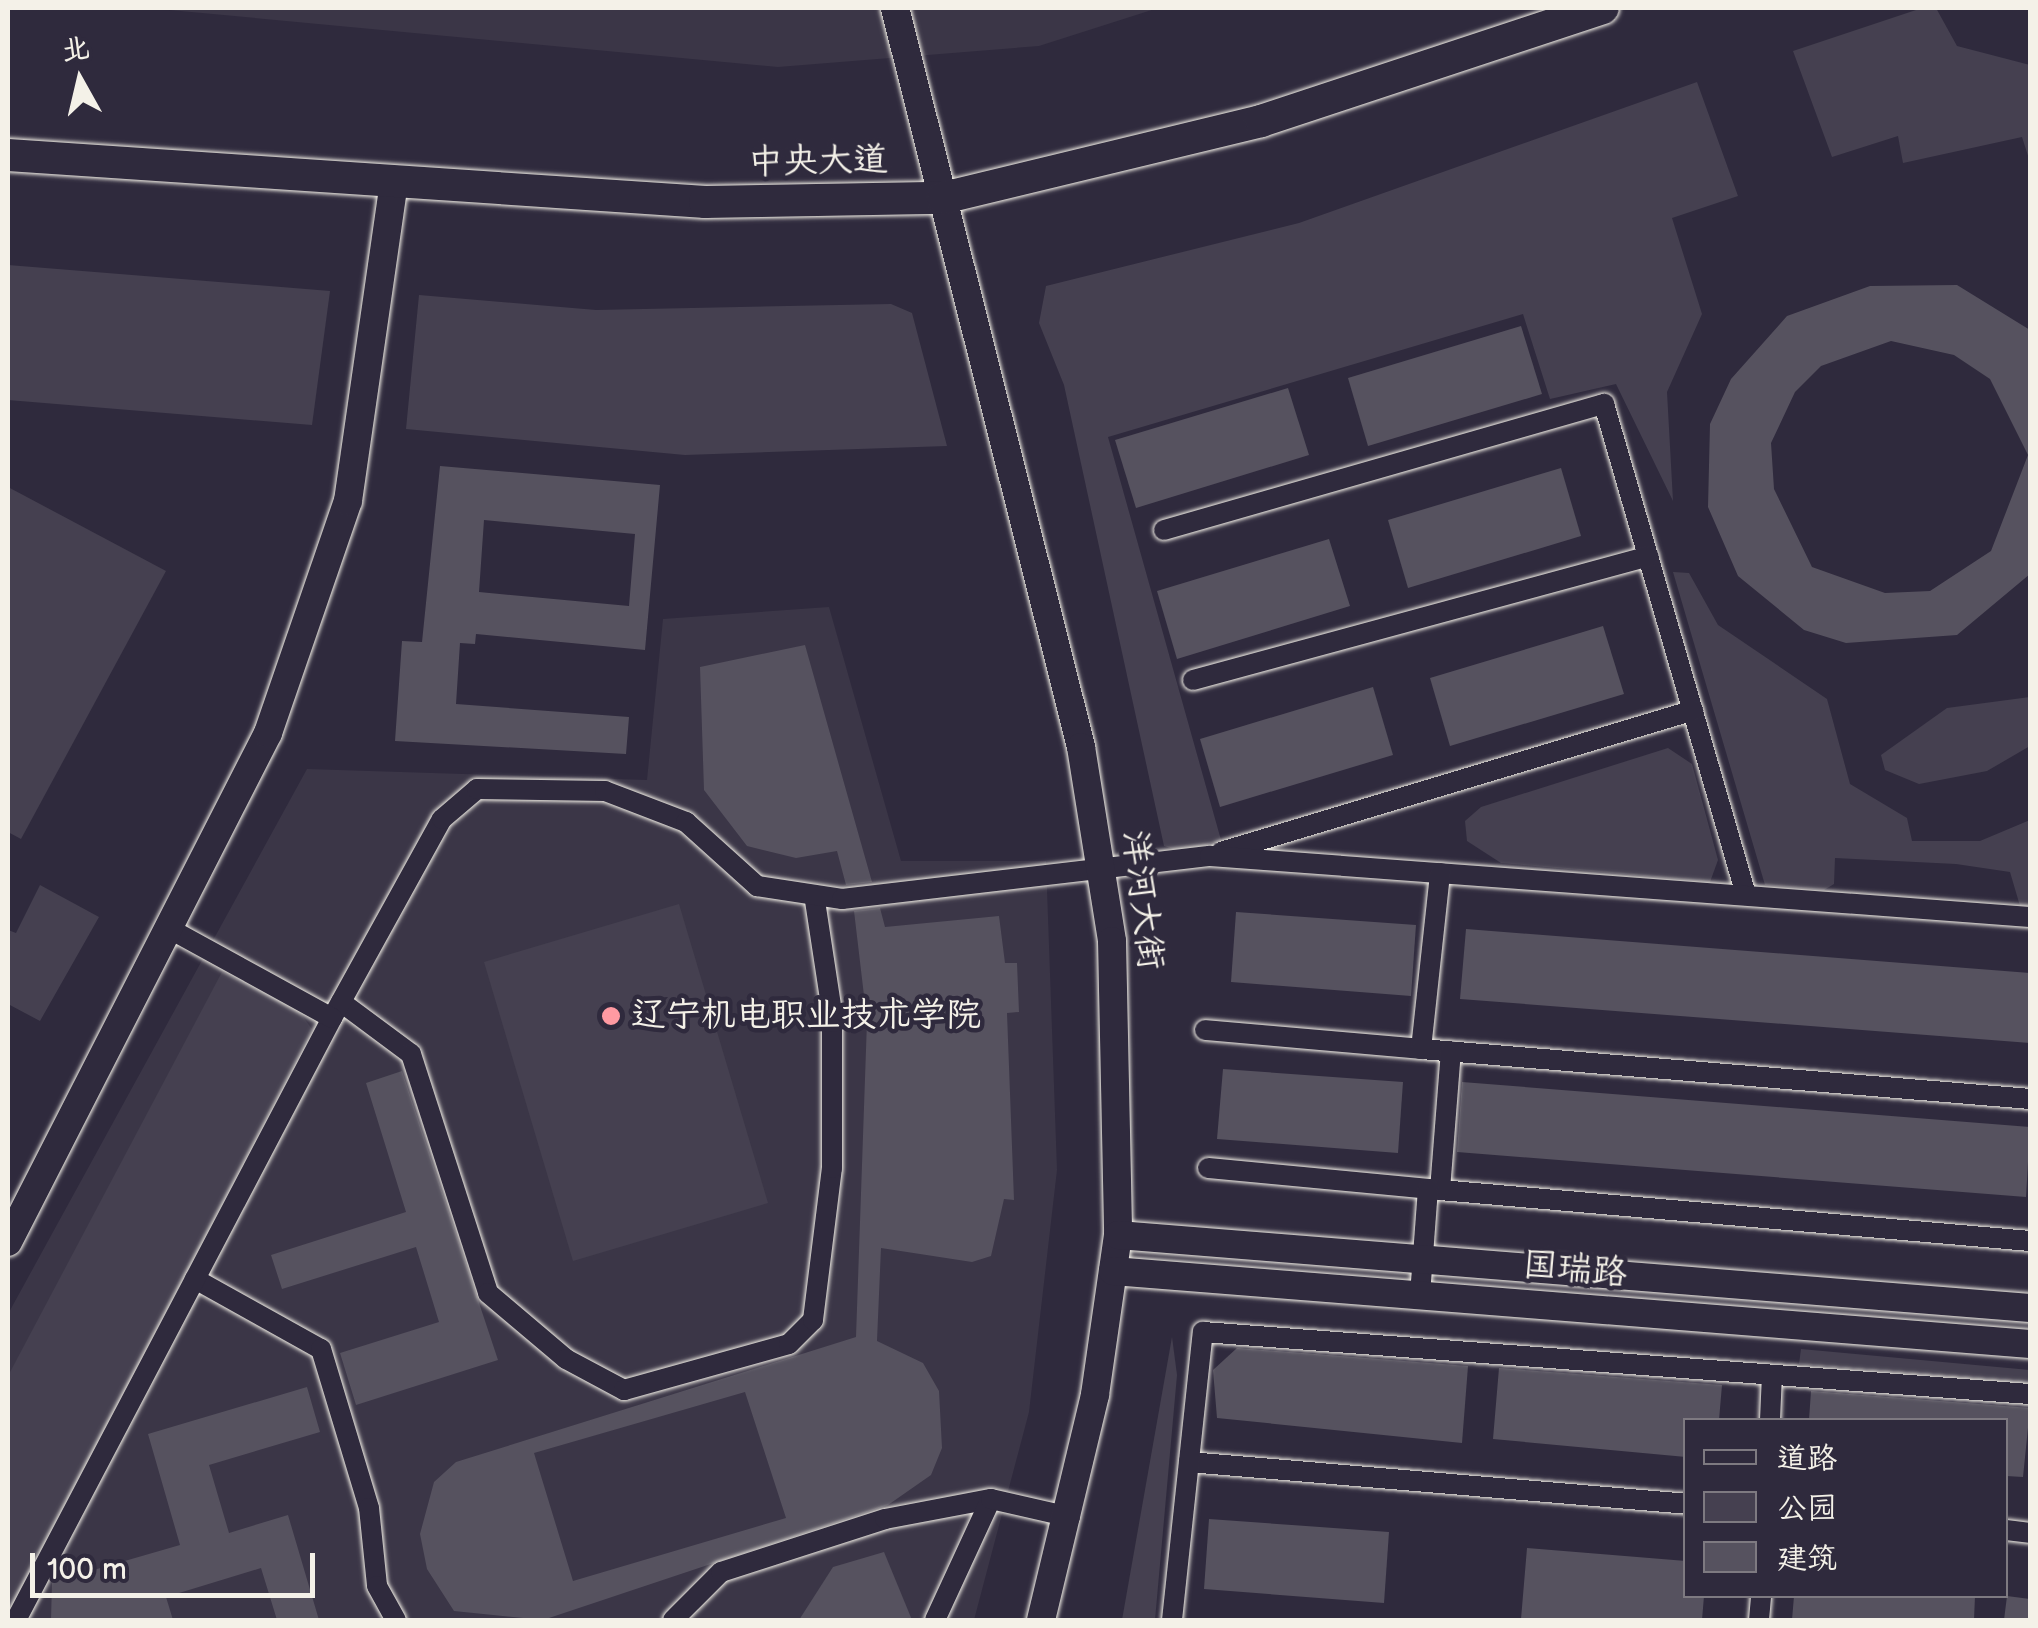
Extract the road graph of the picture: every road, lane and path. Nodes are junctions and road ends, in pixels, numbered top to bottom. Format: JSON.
{"nodes":[{"id":1,"x":895,"y":8,"type":"edge"},
{"id":2,"x":1603,"y":8,"type":"edge"},
{"id":3,"x":8,"y":155,"type":"edge"},
{"id":4,"x":394,"y":183,"type":"junction"},
{"id":5,"x":943,"y":198,"type":"junction"},
{"id":6,"x":1164,"y":530,"type":"dead end"},
{"id":7,"x":1648,"y":556,"type":"junction"},
{"id":8,"x":1193,"y":680,"type":"dead end"},
{"id":9,"x":1693,"y":710,"type":"junction"},
{"id":10,"x":1210,"y":856,"type":"junction"},
{"id":11,"x":1103,"y":871,"type":"junction"},
{"id":12,"x":1440,"y":873,"type":"junction"},
{"id":13,"x":814,"y":895,"type":"junction"},
{"id":14,"x":1746,"y":896,"type":"junction"},
{"id":15,"x":2030,"y":916,"type":"edge"},
{"id":16,"x":168,"y":928,"type":"junction"},
{"id":17,"x":337,"y":1010,"type":"junction"},
{"id":18,"x":1205,"y":1030,"type":"dead end"},
{"id":19,"x":1422,"y":1049,"type":"junction"},
{"id":20,"x":1450,"y":1052,"type":"junction"},
{"id":21,"x":2030,"y":1098,"type":"edge"},
{"id":22,"x":1208,"y":1168,"type":"dead end"},
{"id":23,"x":1434,"y":1189,"type":"junction"},
{"id":24,"x":1118,"y":1235,"type":"junction"},
{"id":25,"x":8,"y":1242,"type":"edge"},
{"id":26,"x":2030,"y":1242,"type":"edge"},
{"id":27,"x":1422,"y":1259,"type":"junction"},
{"id":28,"x":1113,"y":1271,"type":"junction"},
{"id":29,"x":196,"y":1279,"type":"junction"},
{"id":30,"x":1420,"y":1295,"type":"junction"},
{"id":31,"x":2030,"y":1308,"type":"edge"},
{"id":32,"x":2030,"y":1344,"type":"edge"},
{"id":33,"x":1772,"y":1375,"type":"junction"},
{"id":34,"x":2030,"y":1394,"type":"edge"},
{"id":35,"x":1770,"y":1418,"type":"edge"},
{"id":36,"x":1189,"y":1462,"type":"junction"},
{"id":37,"x":991,"y":1499,"type":"junction"},
{"id":38,"x":1683,"y":1504,"type":"edge"},
{"id":39,"x":1070,"y":1517,"type":"junction"},
{"id":40,"x":16,"y":1620,"type":"edge"},
{"id":41,"x":396,"y":1620,"type":"edge"},
{"id":42,"x":673,"y":1620,"type":"edge"},
{"id":43,"x":934,"y":1620,"type":"edge"},
{"id":44,"x":1041,"y":1620,"type":"edge"},
{"id":45,"x":1172,"y":1620,"type":"edge"}],
"edges":[{"from":1,"to":5,"type":"street","name":"洋河大街"},
{"from":2,"to":5,"type":"main road","name":"中央大道"},
{"from":3,"to":4,"type":"main road","name":"中央大道"},
{"from":4,"to":5,"type":"main road","name":"中央大道"},
{"from":4,"to":16,"type":"street"},
{"from":5,"to":11,"type":"street","name":"洋河大街"},
{"from":6,"to":7,"type":"street"},
{"from":7,"to":8,"type":"street"},
{"from":7,"to":9,"type":"street"},
{"from":9,"to":10,"type":"street"},
{"from":9,"to":14,"type":"street"},
{"from":10,"to":11,"type":"street"},
{"from":10,"to":12,"type":"street"},
{"from":11,"to":13,"type":"street"},
{"from":11,"to":24,"type":"street","name":"洋河大街"},
{"from":12,"to":14,"type":"street"},
{"from":12,"to":19,"type":"street"},
{"from":13,"to":17,"type":"street"},
{"from":13,"to":17,"type":"street"},
{"from":14,"to":15,"type":"street"},
{"from":16,"to":17,"type":"street"},
{"from":16,"to":25,"type":"street"},
{"from":17,"to":29,"type":"street"},
{"from":18,"to":19,"type":"street"},
{"from":19,"to":20,"type":"street"},
{"from":20,"to":21,"type":"street"},
{"from":20,"to":23,"type":"street"},
{"from":22,"to":23,"type":"street"},
{"from":23,"to":26,"type":"street"},
{"from":23,"to":27,"type":"street"},
{"from":24,"to":27,"type":"street","name":"国瑞路"},
{"from":24,"to":28,"type":"street","name":"洋河大街"},
{"from":27,"to":30,"type":"street"},
{"from":27,"to":31,"type":"street","name":"国瑞路"},
{"from":28,"to":30,"type":"street","name":"国瑞路"},
{"from":28,"to":39,"type":"street","name":"洋河大街"},
{"from":29,"to":40,"type":"street"},
{"from":29,"to":41,"type":"street"},
{"from":30,"to":32,"type":"street","name":"国瑞路"},
{"from":33,"to":34,"type":"street"},
{"from":33,"to":35,"type":"street"},
{"from":33,"to":36,"type":"street"},
{"from":36,"to":38,"type":"street"},
{"from":36,"to":45,"type":"street"},
{"from":37,"to":39,"type":"street"},
{"from":37,"to":42,"type":"street"},
{"from":37,"to":43,"type":"street"},
{"from":39,"to":44,"type":"street","name":"洋河大街"}]}
